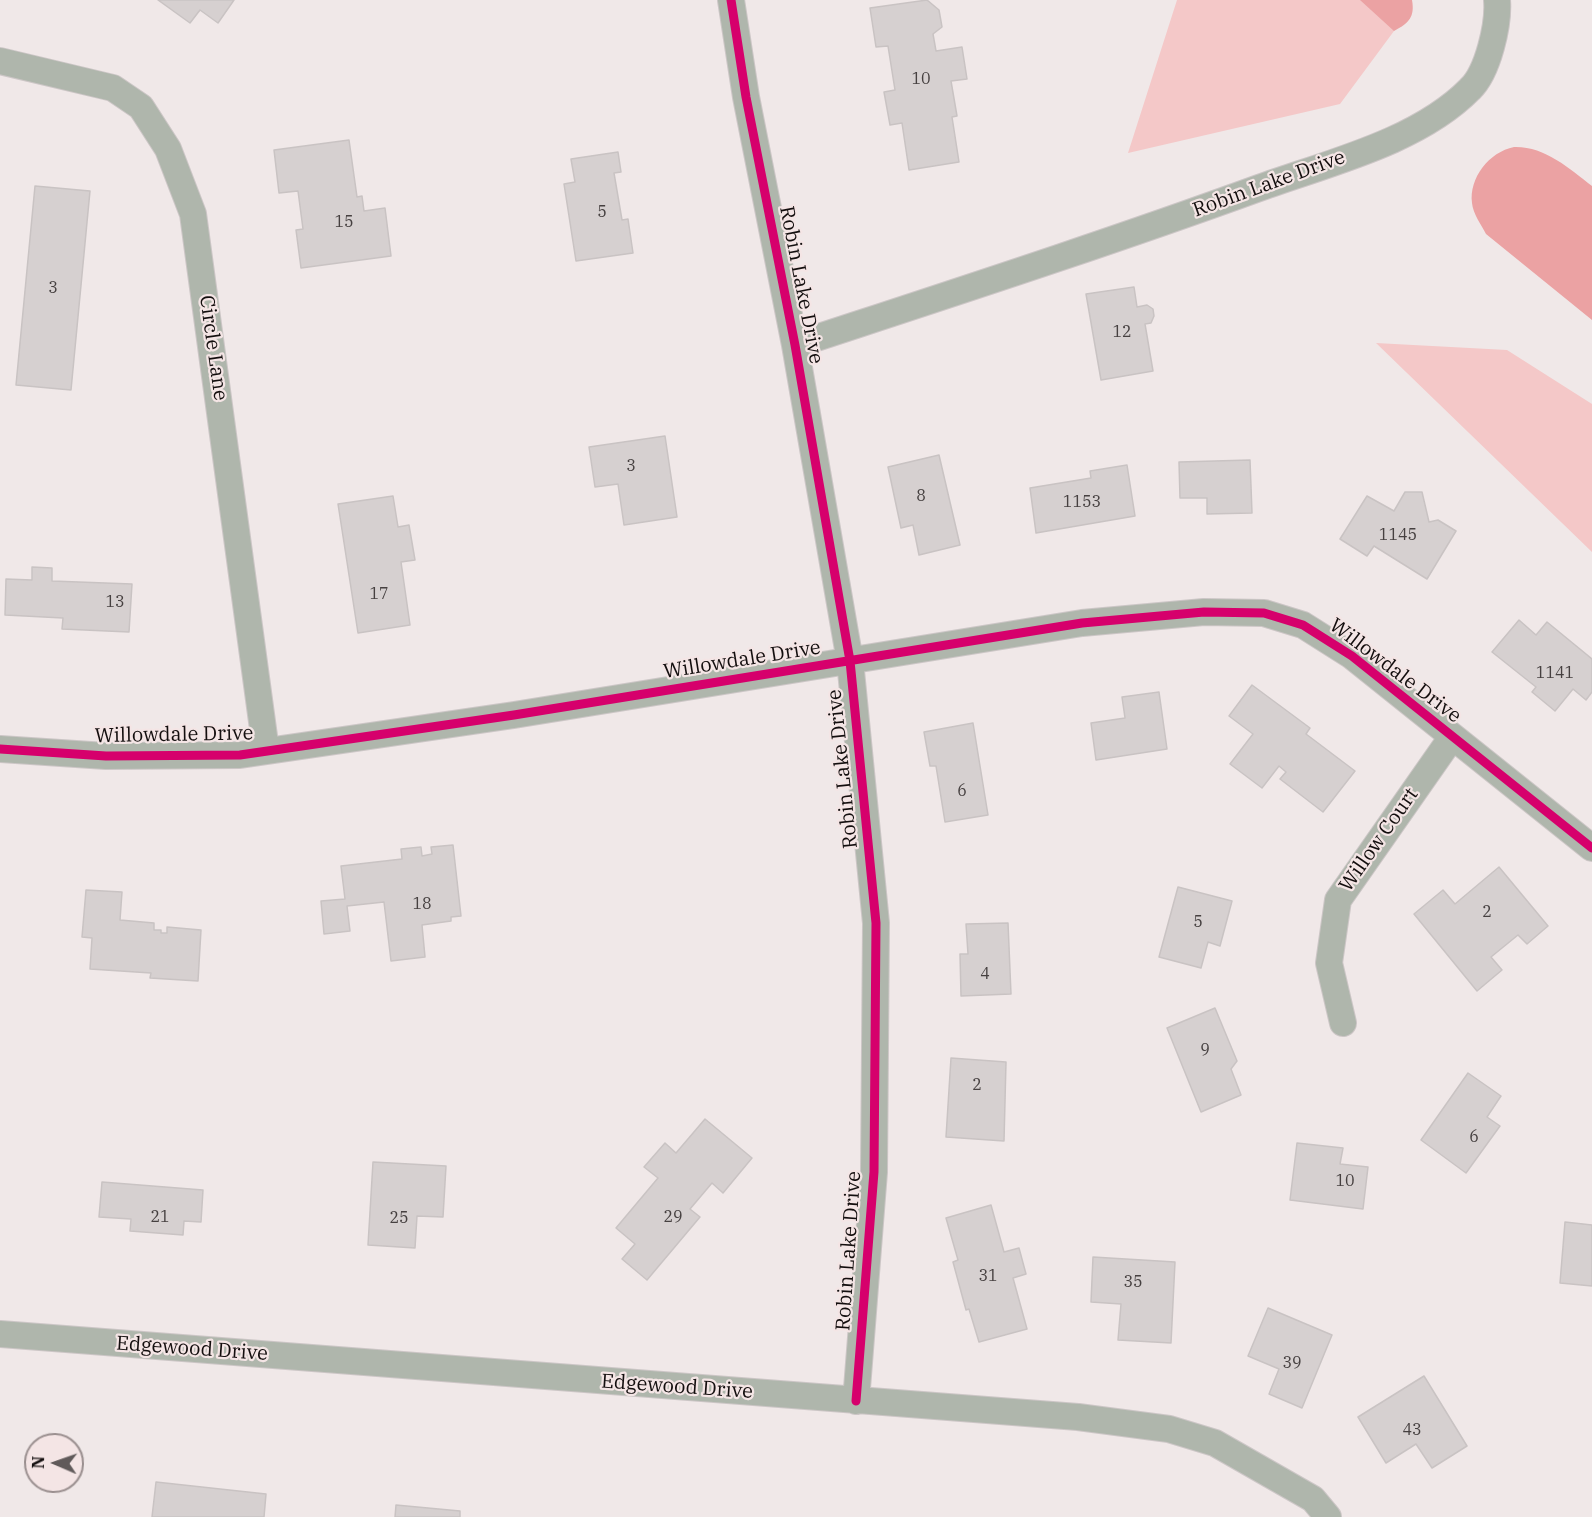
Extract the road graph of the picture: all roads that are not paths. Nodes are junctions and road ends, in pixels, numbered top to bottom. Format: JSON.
{"nodes":[{"id":1,"x":731,"y":0,"type":"edge"},
{"id":2,"x":1497,"y":0,"type":"edge"},
{"id":3,"x":0,"y":61,"type":"edge"},
{"id":4,"x":795,"y":345,"type":"junction"},
{"id":5,"x":850,"y":661,"type":"junction"},
{"id":6,"x":1452,"y":737,"type":"junction"},
{"id":7,"x":0,"y":749,"type":"edge"},
{"id":8,"x":266,"y":751,"type":"junction"},
{"id":9,"x":1592,"y":848,"type":"edge"},
{"id":10,"x":1343,"y":1023,"type":"dead end"},
{"id":11,"x":0,"y":1334,"type":"edge"},
{"id":12,"x":855,"y":1401,"type":"junction"},
{"id":13,"x":1328,"y":1517,"type":"edge"}],
"edges":[{"from":1,"to":4,"type":"street","name":"Robin Lake Drive"},
{"from":2,"to":4,"type":"street","name":"Robin Lake Drive"},
{"from":3,"to":8,"type":"street","name":"Circle Lane"},
{"from":4,"to":5,"type":"street","name":"Robin Lake Drive"},
{"from":5,"to":6,"type":"street","name":"Willowdale Drive"},
{"from":5,"to":8,"type":"street","name":"Willowdale Drive"},
{"from":5,"to":12,"type":"street","name":"Robin Lake Drive"},
{"from":6,"to":9,"type":"street","name":"Willowdale Drive"},
{"from":6,"to":10,"type":"street","name":"Willow Court"},
{"from":7,"to":8,"type":"street","name":"Willowdale Drive"},
{"from":11,"to":12,"type":"street","name":"Edgewood Drive"},
{"from":12,"to":13,"type":"street","name":"Edgewood Drive"}]}
